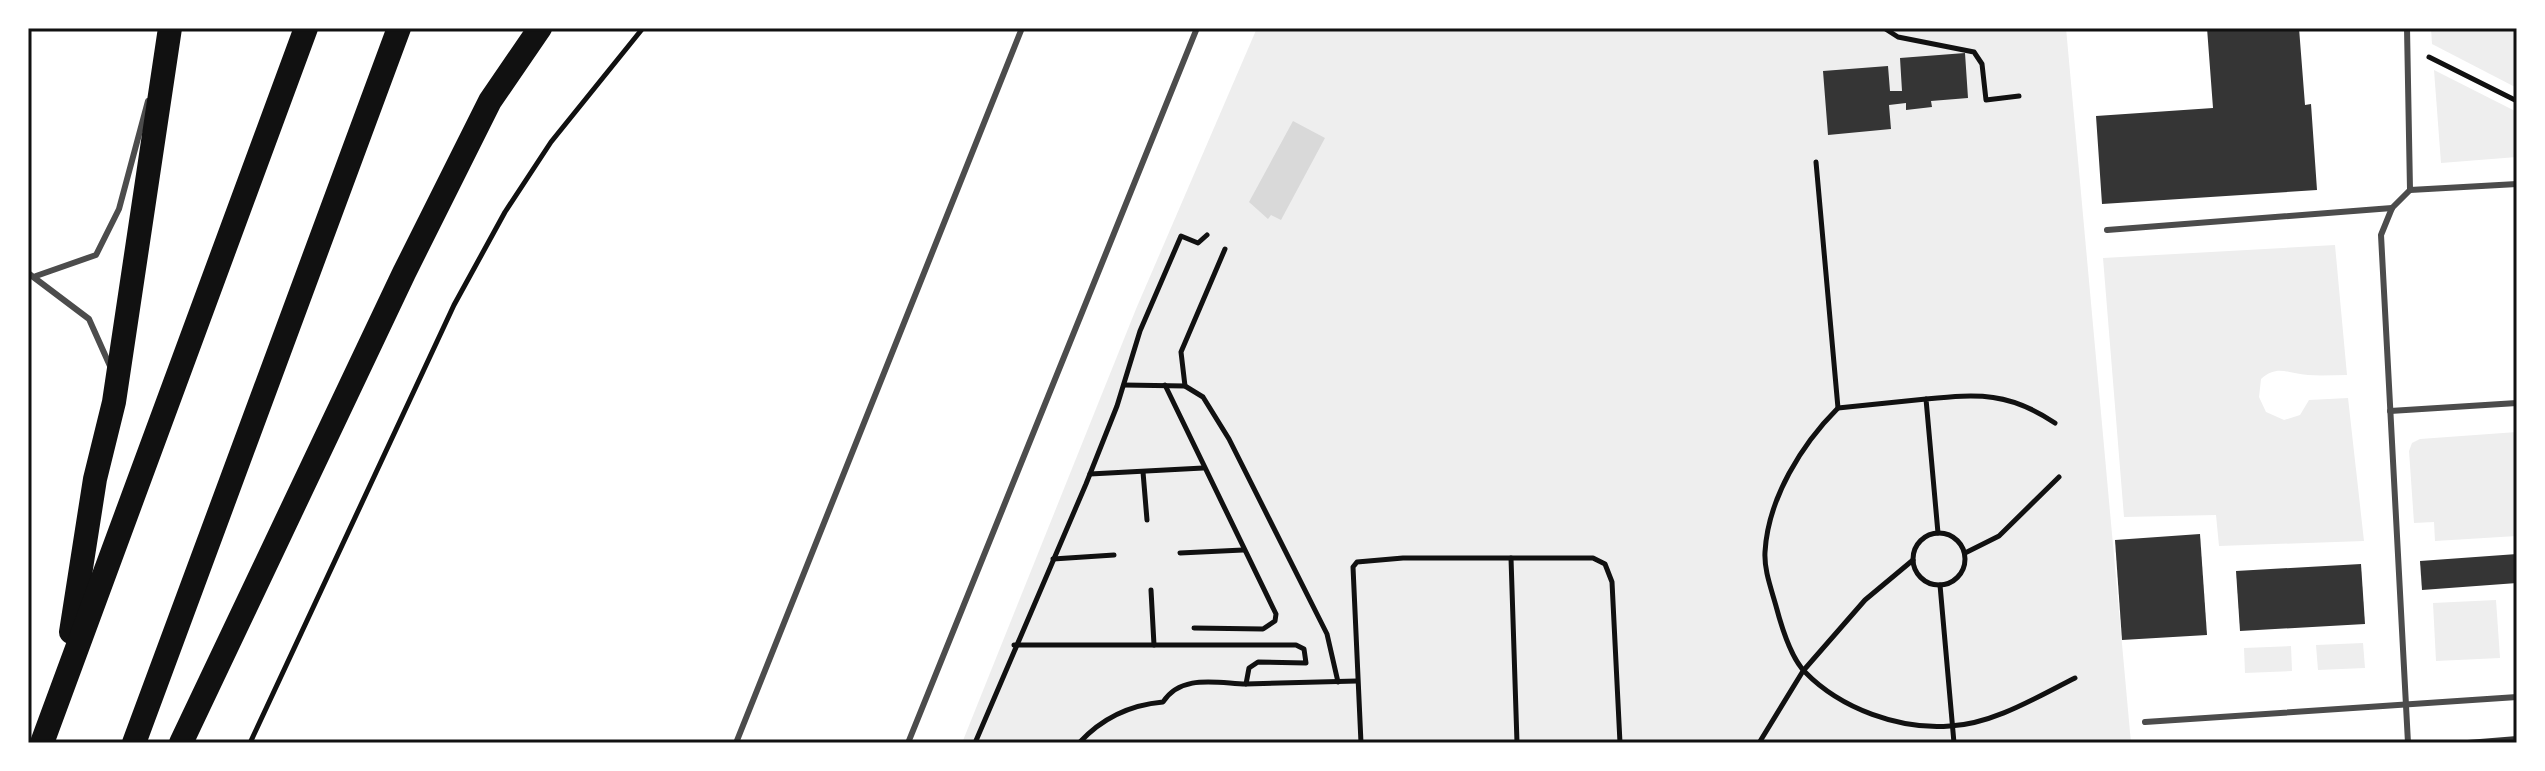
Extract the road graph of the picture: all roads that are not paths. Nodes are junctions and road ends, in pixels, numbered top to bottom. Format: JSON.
{"nodes":[{"id":1,"x":169,"y":28,"type":"edge"},
{"id":2,"x":306,"y":28,"type":"edge"},
{"id":3,"x":399,"y":28,"type":"edge"},
{"id":4,"x":540,"y":28,"type":"edge"},
{"id":5,"x":1022,"y":28,"type":"edge"},
{"id":6,"x":1197,"y":28,"type":"edge"},
{"id":7,"x":2407,"y":28,"type":"edge"},
{"id":8,"x":153,"y":83,"type":"dead end"},
{"id":9,"x":149,"y":97,"type":"dead end"},
{"id":10,"x":2517,"y":184,"type":"edge"},
{"id":11,"x":2410,"y":190,"type":"junction"},
{"id":12,"x":2392,"y":208,"type":"junction"},
{"id":13,"x":2107,"y":230,"type":"dead end"},
{"id":14,"x":32,"y":274,"type":"edge"},
{"id":15,"x":114,"y":402,"type":"junction"},
{"id":16,"x":2517,"y":403,"type":"edge"},
{"id":17,"x":2390,"y":411,"type":"junction"},
{"id":18,"x":63,"y":686,"type":"junction"},
{"id":19,"x":2517,"y":697,"type":"edge"},
{"id":20,"x":2406,"y":704,"type":"junction"},
{"id":21,"x":2145,"y":722,"type":"dead end"},
{"id":22,"x":42,"y":743,"type":"edge"},
{"id":23,"x":134,"y":743,"type":"edge"},
{"id":24,"x":181,"y":743,"type":"edge"},
{"id":25,"x":736,"y":743,"type":"edge"},
{"id":26,"x":908,"y":743,"type":"edge"},
{"id":27,"x":2408,"y":743,"type":"edge"}],
"edges":[{"from":1,"to":8,"type":"lane"},
{"from":1,"to":15,"type":"highway"},
{"from":2,"to":18,"type":"highway"},
{"from":3,"to":23,"type":"highway"},
{"from":4,"to":24,"type":"highway"},
{"from":5,"to":25,"type":"lane"},
{"from":6,"to":26,"type":"lane"},
{"from":7,"to":11,"type":"lane"},
{"from":9,"to":14,"type":"lane"},
{"from":10,"to":11,"type":"lane"},
{"from":11,"to":12,"type":"lane"},
{"from":12,"to":13,"type":"lane"},
{"from":12,"to":17,"type":"lane"},
{"from":14,"to":15,"type":"lane"},
{"from":15,"to":18,"type":"highway"},
{"from":16,"to":17,"type":"lane"},
{"from":17,"to":20,"type":"lane"},
{"from":18,"to":22,"type":"highway"},
{"from":19,"to":20,"type":"lane"},
{"from":20,"to":21,"type":"lane"},
{"from":20,"to":27,"type":"lane"}]}
